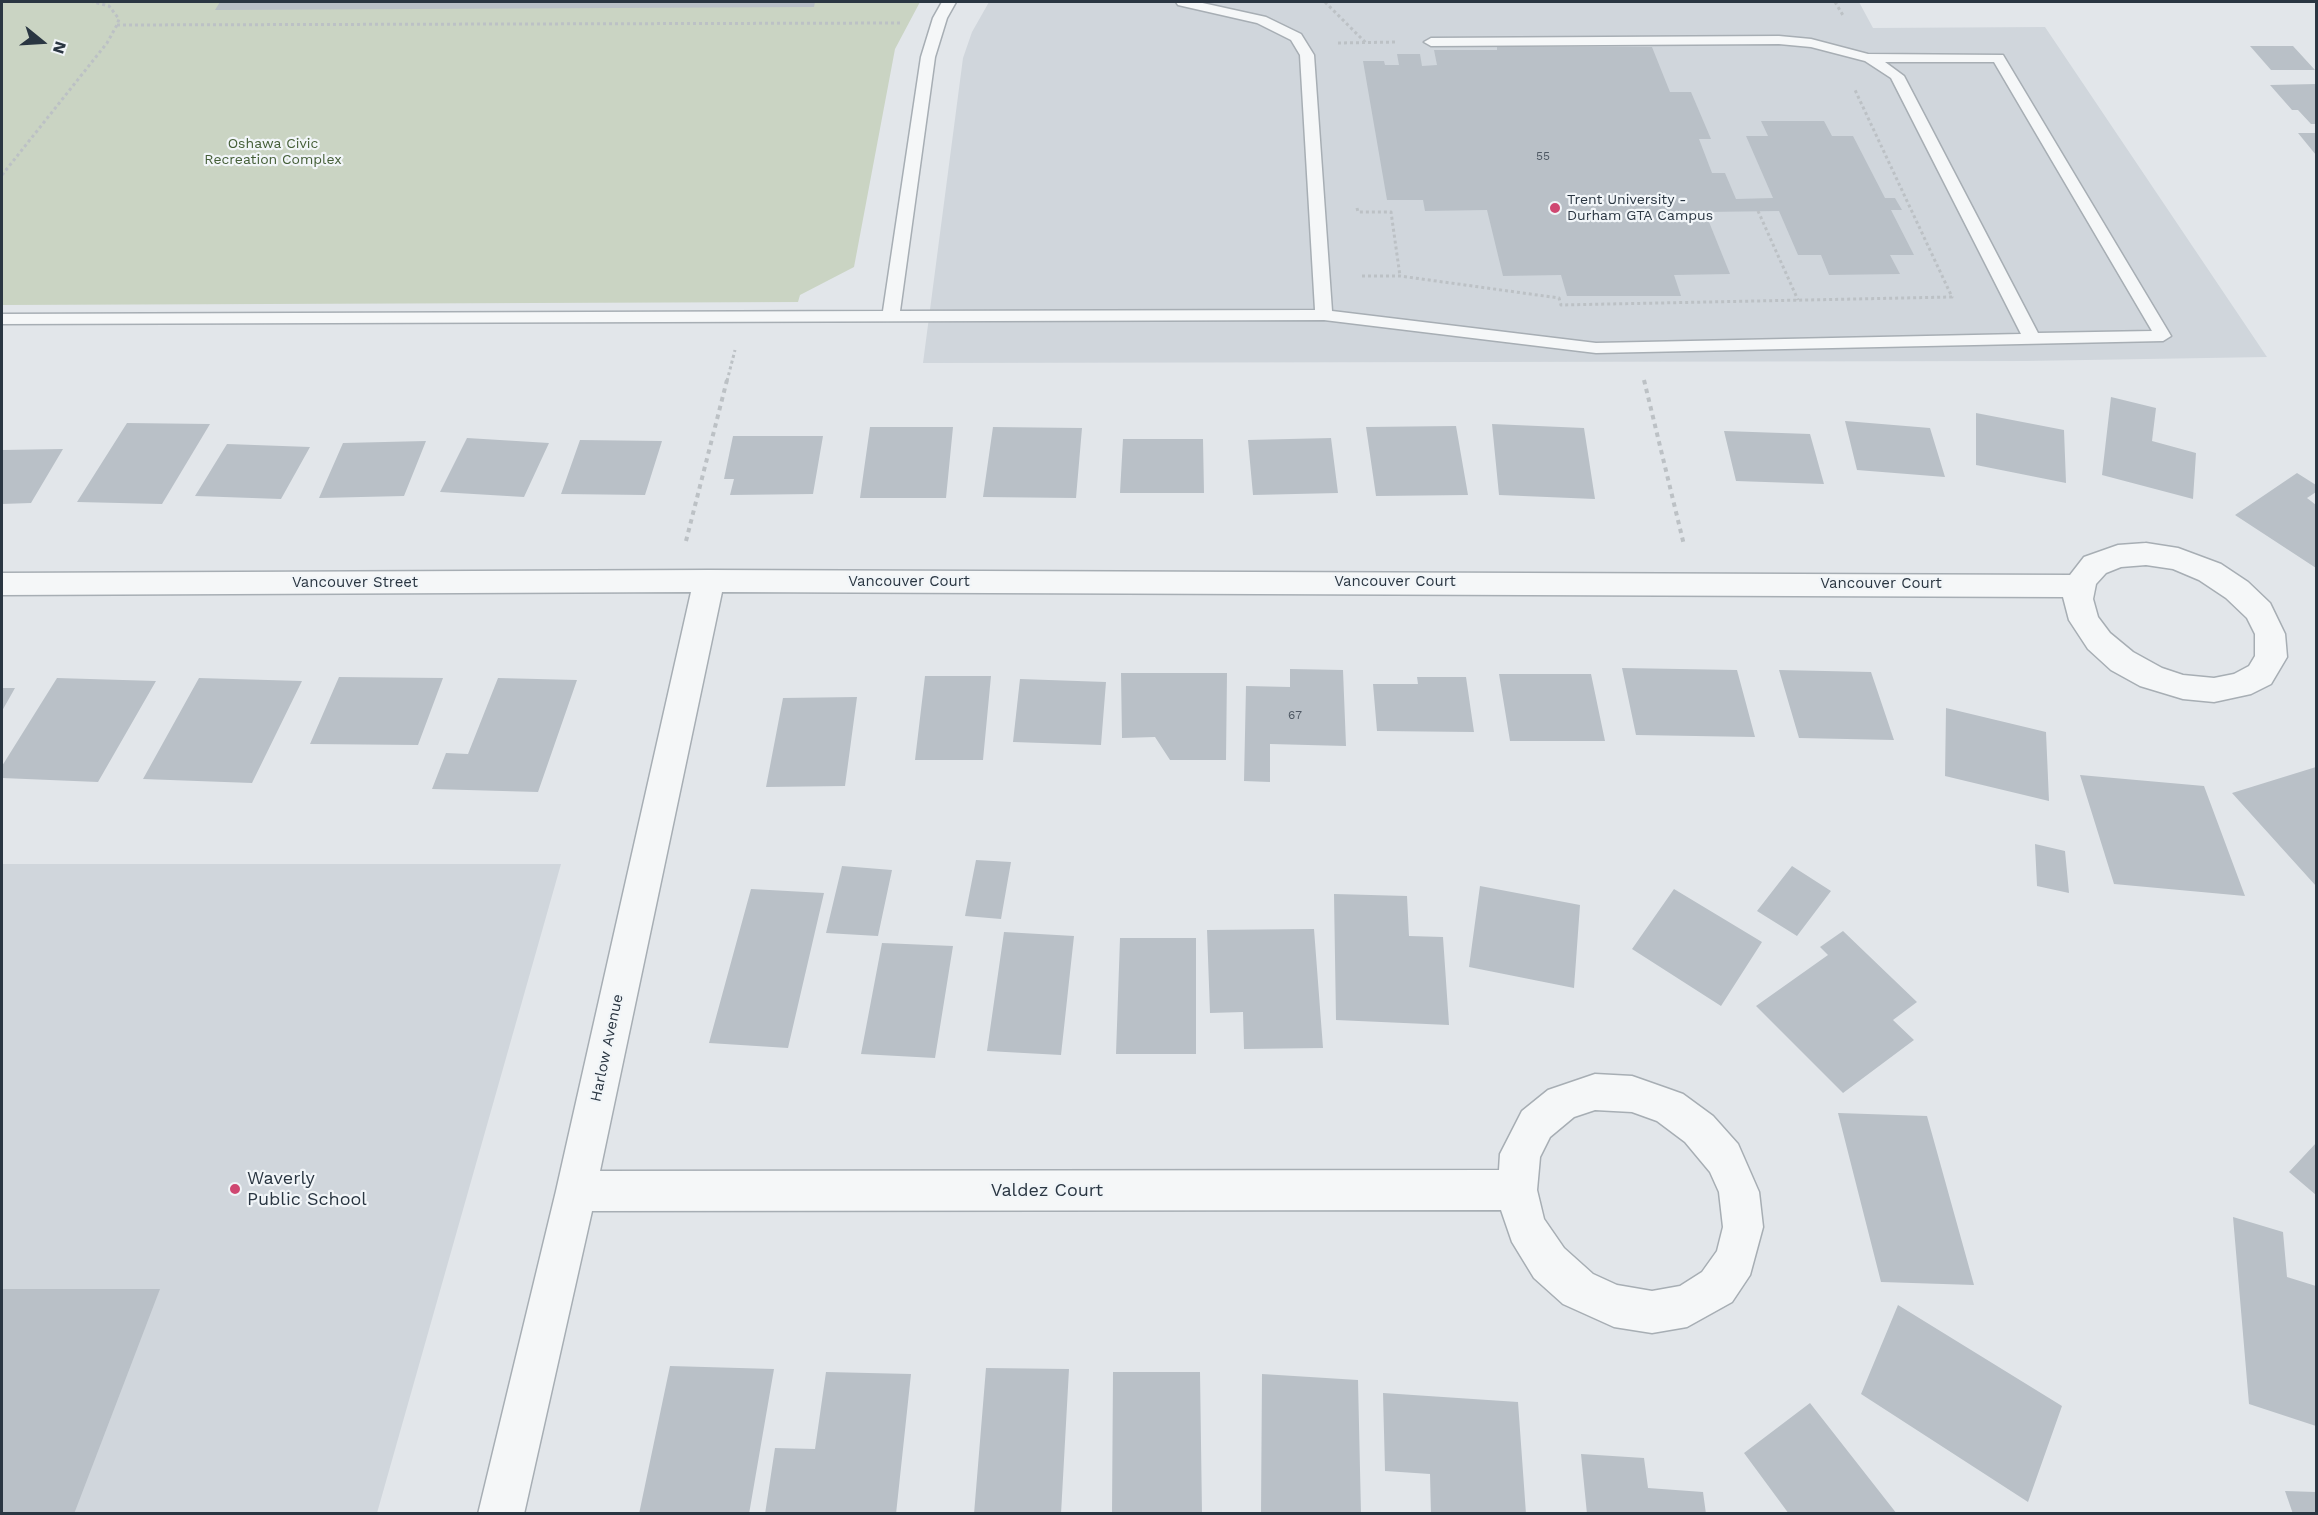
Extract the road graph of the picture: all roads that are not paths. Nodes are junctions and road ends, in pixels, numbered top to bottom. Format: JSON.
{"nodes":[{"id":1,"x":949,"y":2,"type":"edge"},
{"id":2,"x":1183,"y":2,"type":"edge"},
{"id":3,"x":1431,"y":42,"type":"road end"},
{"id":4,"x":1868,"y":58,"type":"junction"},
{"id":5,"x":891,"y":315,"type":"junction"},
{"id":6,"x":1324,"y":315,"type":"junction"},
{"id":7,"x":2,"y":319,"type":"edge"},
{"id":8,"x":2032,"y":338,"type":"junction"},
{"id":9,"x":692,"y":582,"type":"junction"},
{"id":10,"x":2,"y":584,"type":"edge"},
{"id":11,"x":2081,"y":586,"type":"junction"},
{"id":12,"x":1517,"y":1190,"type":"junction"},
{"id":13,"x":576,"y":1191,"type":"junction"},
{"id":14,"x":501,"y":1514,"type":"edge"}],
"edges":[{"from":1,"to":5,"type":"lane"},
{"from":2,"to":6,"type":"lane"},
{"from":3,"to":4,"type":"lane"},
{"from":4,"to":8,"type":"lane"},
{"from":4,"to":8,"type":"lane"},
{"from":5,"to":6,"type":"lane"},
{"from":5,"to":7,"type":"lane"},
{"from":6,"to":8,"type":"lane"},
{"from":9,"to":10,"type":"street","name":"Vancouver Street"},
{"from":9,"to":11,"type":"street","name":"Vancouver Court"},
{"from":9,"to":13,"type":"street","name":"Harlow Avenue"},
{"from":11,"to":11,"type":"street"},
{"from":12,"to":12,"type":"street"},
{"from":12,"to":13,"type":"street","name":"Valdez Court"},
{"from":13,"to":14,"type":"street","name":"Harlow Avenue"}]}
